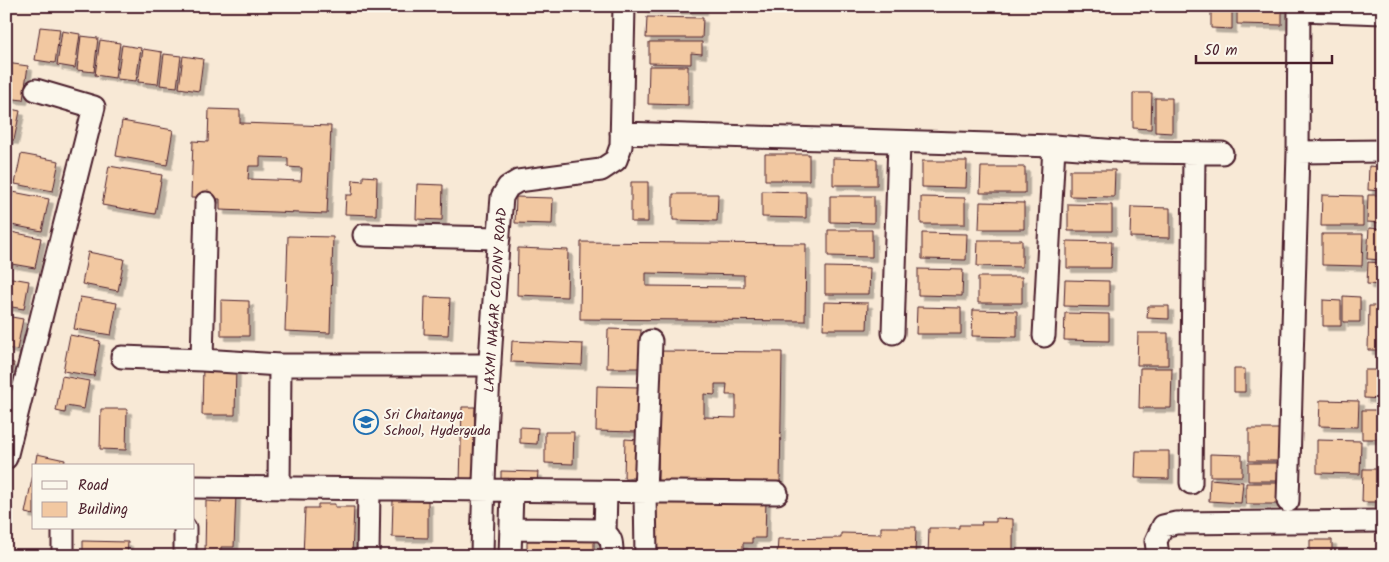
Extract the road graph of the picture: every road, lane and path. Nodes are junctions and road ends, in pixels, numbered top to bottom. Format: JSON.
{"nodes":[{"id":1,"x":624,"y":6,"type":"edge"},
{"id":2,"x":1299,"y":8,"type":"edge"},
{"id":3,"x":1383,"y":13,"type":"edge"},
{"id":4,"x":36,"y":90,"type":"dead end"},
{"id":5,"x":621,"y":133,"type":"junction"},
{"id":6,"x":899,"y":142,"type":"junction"},
{"id":7,"x":1054,"y":146,"type":"junction"},
{"id":8,"x":1383,"y":151,"type":"edge"},
{"id":9,"x":1298,"y":152,"type":"junction"},
{"id":10,"x":1194,"y":153,"type":"junction"},
{"id":11,"x":1222,"y":153,"type":"dead end"},
{"id":12,"x":206,"y":203,"type":"dead end"},
{"id":13,"x":364,"y":235,"type":"dead end"},
{"id":14,"x":498,"y":238,"type":"junction"},
{"id":15,"x":893,"y":333,"type":"dead end"},
{"id":16,"x":1044,"y":336,"type":"dead end"},
{"id":17,"x":651,"y":341,"type":"dead end"},
{"id":18,"x":122,"y":357,"type":"dead end"},
{"id":19,"x":202,"y":360,"type":"junction"},
{"id":20,"x":280,"y":365,"type":"junction"},
{"id":21,"x":490,"y":365,"type":"junction"},
{"id":22,"x":6,"y":458,"type":"edge"},
{"id":23,"x":1191,"y":483,"type":"dead end"},
{"id":24,"x":195,"y":487,"type":"edge"},
{"id":25,"x":279,"y":488,"type":"junction"},
{"id":26,"x":370,"y":489,"type":"junction"},
{"id":27,"x":483,"y":490,"type":"junction"},
{"id":28,"x":512,"y":491,"type":"junction"},
{"id":29,"x":644,"y":491,"type":"junction"},
{"id":30,"x":606,"y":492,"type":"junction"},
{"id":31,"x":777,"y":493,"type":"dead end"},
{"id":32,"x":1288,"y":502,"type":"dead end"},
{"id":33,"x":1383,"y":522,"type":"edge"},
{"id":34,"x":511,"y":529,"type":"junction"},
{"id":35,"x":63,"y":530,"type":"edge"},
{"id":36,"x":185,"y":530,"type":"edge"},
{"id":37,"x":605,"y":532,"type":"junction"},
{"id":38,"x":63,"y":556,"type":"edge"},
{"id":39,"x":185,"y":556,"type":"edge"},
{"id":40,"x":368,"y":556,"type":"edge"},
{"id":41,"x":482,"y":556,"type":"edge"},
{"id":42,"x":510,"y":556,"type":"edge"},
{"id":43,"x":612,"y":556,"type":"edge"},
{"id":44,"x":646,"y":556,"type":"edge"},
{"id":45,"x":1158,"y":556,"type":"edge"}],
"edges":[{"from":1,"to":5,"type":"street","name":"LAXMI NAGAR COLONY ROAD"},
{"from":2,"to":3,"type":"street"},
{"from":2,"to":9,"type":"street"},
{"from":4,"to":22,"type":"street"},
{"from":5,"to":6,"type":"street"},
{"from":5,"to":14,"type":"street","name":"LAXMI NAGAR COLONY ROAD"},
{"from":6,"to":7,"type":"street"},
{"from":6,"to":15,"type":"street"},
{"from":7,"to":10,"type":"street"},
{"from":7,"to":16,"type":"street"},
{"from":8,"to":9,"type":"street"},
{"from":9,"to":32,"type":"street"},
{"from":10,"to":11,"type":"street"},
{"from":10,"to":23,"type":"street"},
{"from":12,"to":19,"type":"street"},
{"from":13,"to":14,"type":"street"},
{"from":14,"to":21,"type":"street","name":"LAXMI NAGAR COLONY ROAD"},
{"from":17,"to":29,"type":"street"},
{"from":18,"to":19,"type":"street"},
{"from":19,"to":20,"type":"street"},
{"from":20,"to":21,"type":"street"},
{"from":20,"to":25,"type":"street"},
{"from":21,"to":27,"type":"street","name":"LAXMI NAGAR COLONY ROAD"},
{"from":24,"to":25,"type":"street"},
{"from":25,"to":26,"type":"street"},
{"from":26,"to":27,"type":"street"},
{"from":26,"to":40,"type":"street"},
{"from":27,"to":28,"type":"street"},
{"from":27,"to":41,"type":"street","name":"LAXMI NAGAR COLONY ROAD"},
{"from":28,"to":30,"type":"street"},
{"from":28,"to":34,"type":"street"},
{"from":29,"to":30,"type":"street"},
{"from":29,"to":31,"type":"street"},
{"from":29,"to":44,"type":"street"},
{"from":30,"to":37,"type":"street"},
{"from":33,"to":45,"type":"street"},
{"from":34,"to":37,"type":"street"},
{"from":34,"to":42,"type":"street"},
{"from":35,"to":38,"type":"street"},
{"from":36,"to":39,"type":"street"},
{"from":37,"to":43,"type":"street"}]}
